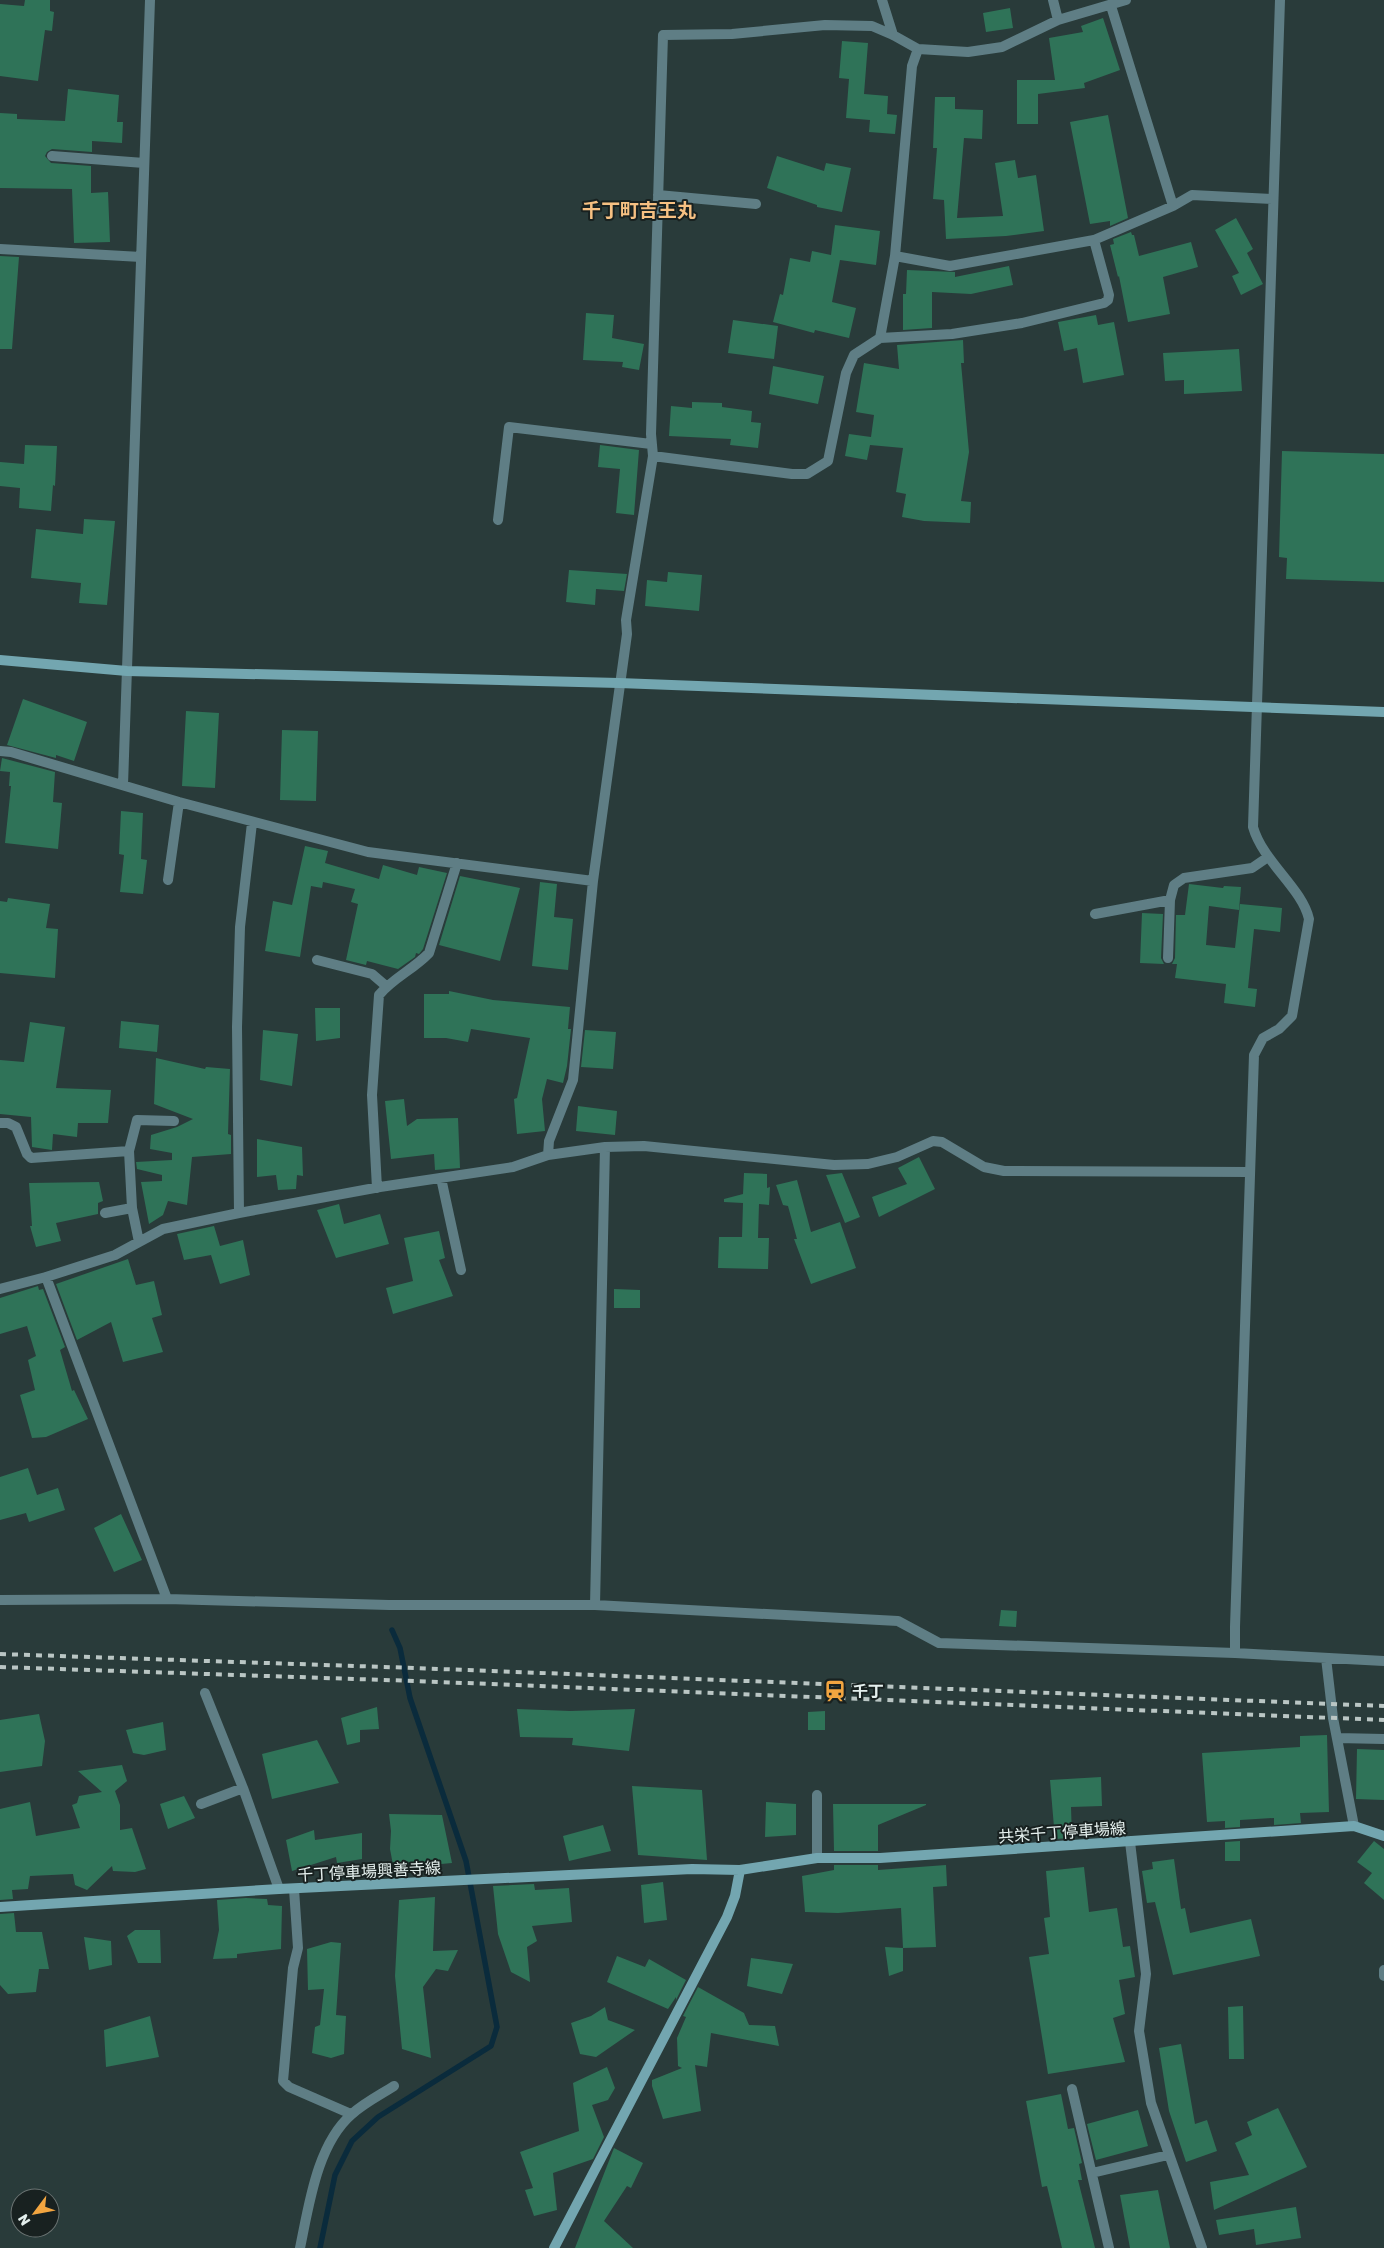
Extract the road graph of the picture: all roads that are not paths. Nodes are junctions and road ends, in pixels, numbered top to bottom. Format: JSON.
{"nodes":[{"id":1,"x":150,"y":0,"type":"edge"},
{"id":2,"x":882,"y":0,"type":"edge"},
{"id":3,"x":1053,"y":0,"type":"edge"},
{"id":4,"x":1126,"y":0,"type":"edge"},
{"id":5,"x":1280,"y":0,"type":"edge"},
{"id":6,"x":1111,"y":6,"type":"junction"},
{"id":7,"x":1058,"y":20,"type":"junction"},
{"id":8,"x":893,"y":35,"type":"junction"},
{"id":9,"x":918,"y":50,"type":"junction"},
{"id":10,"x":52,"y":156,"type":"dead end"},
{"id":11,"x":144,"y":163,"type":"junction"},
{"id":12,"x":658,"y":194,"type":"junction"},
{"id":13,"x":1273,"y":199,"type":"junction"},
{"id":14,"x":756,"y":204,"type":"dead end"},
{"id":15,"x":1173,"y":206,"type":"junction"},
{"id":16,"x":1094,"y":240,"type":"junction"},
{"id":17,"x":0,"y":249,"type":"edge"},
{"id":18,"x":895,"y":256,"type":"junction"},
{"id":19,"x":141,"y":257,"type":"junction"},
{"id":20,"x":880,"y":338,"type":"junction"},
{"id":21,"x":651,"y":444,"type":"junction"},
{"id":22,"x":653,"y":456,"type":"junction"},
{"id":23,"x":498,"y":520,"type":"dead end"},
{"id":24,"x":0,"y":660,"type":"edge"},
{"id":25,"x":127,"y":671,"type":"junction"},
{"id":26,"x":619,"y":684,"type":"junction"},
{"id":27,"x":1257,"y":708,"type":"junction"},
{"id":28,"x":1384,"y":712,"type":"edge"},
{"id":29,"x":0,"y":751,"type":"edge"},
{"id":30,"x":123,"y":785,"type":"junction"},
{"id":31,"x":179,"y":802,"type":"junction"},
{"id":32,"x":252,"y":823,"type":"junction"},
{"id":33,"x":1268,"y":857,"type":"junction"},
{"id":34,"x":458,"y":863,"type":"junction"},
{"id":35,"x":168,"y":880,"type":"dead end"},
{"id":36,"x":593,"y":881,"type":"junction"},
{"id":37,"x":1170,"y":900,"type":"junction"},
{"id":38,"x":1094,"y":914,"type":"dead end"},
{"id":39,"x":1168,"y":958,"type":"dead end"},
{"id":40,"x":317,"y":960,"type":"dead end"},
{"id":41,"x":386,"y":986,"type":"junction"},
{"id":42,"x":174,"y":1121,"type":"dead end"},
{"id":43,"x":0,"y":1123,"type":"edge"},
{"id":44,"x":604,"y":1148,"type":"junction"},
{"id":45,"x":129,"y":1151,"type":"junction"},
{"id":46,"x":548,"y":1155,"type":"junction"},
{"id":47,"x":1249,"y":1172,"type":"junction"},
{"id":48,"x":441,"y":1178,"type":"junction"},
{"id":49,"x":377,"y":1188,"type":"junction"},
{"id":50,"x":132,"y":1208,"type":"junction"},
{"id":51,"x":106,"y":1213,"type":"dead end"},
{"id":52,"x":239,"y":1213,"type":"junction"},
{"id":53,"x":139,"y":1242,"type":"junction"},
{"id":54,"x":461,"y":1270,"type":"dead end"},
{"id":55,"x":46,"y":1277,"type":"junction"},
{"id":56,"x":0,"y":1289,"type":"edge"},
{"id":57,"x":167,"y":1598,"type":"junction"},
{"id":58,"x":0,"y":1600,"type":"edge"},
{"id":59,"x":595,"y":1605,"type":"junction"},
{"id":60,"x":1235,"y":1653,"type":"junction"},
{"id":61,"x":1326,"y":1658,"type":"junction"},
{"id":62,"x":1384,"y":1661,"type":"edge"},
{"id":63,"x":204,"y":1693,"type":"dead end"},
{"id":64,"x":1337,"y":1738,"type":"junction"},
{"id":65,"x":1384,"y":1739,"type":"edge"},
{"id":66,"x":243,"y":1788,"type":"junction"},
{"id":67,"x":817,"y":1795,"type":"dead end"},
{"id":68,"x":201,"y":1804,"type":"dead end"},
{"id":69,"x":1354,"y":1826,"type":"junction"},
{"id":70,"x":1384,"y":1836,"type":"edge"},
{"id":71,"x":1130,"y":1842,"type":"junction"},
{"id":72,"x":817,"y":1858,"type":"junction"},
{"id":73,"x":740,"y":1870,"type":"junction"},
{"id":74,"x":280,"y":1889,"type":"junction"},
{"id":75,"x":294,"y":1889,"type":"junction"},
{"id":76,"x":0,"y":1907,"type":"edge"},
{"id":77,"x":1384,"y":1970,"type":"edge"},
{"id":78,"x":1384,"y":1976,"type":"edge"},
{"id":79,"x":394,"y":2086,"type":"dead end"},
{"id":80,"x":1072,"y":2090,"type":"dead end"},
{"id":81,"x":351,"y":2114,"type":"junction"},
{"id":82,"x":1168,"y":2155,"type":"junction"},
{"id":83,"x":1092,"y":2173,"type":"junction"},
{"id":84,"x":300,"y":2248,"type":"edge"},
{"id":85,"x":554,"y":2248,"type":"edge"},
{"id":86,"x":1109,"y":2248,"type":"edge"},
{"id":87,"x":1202,"y":2248,"type":"edge"}],
"edges":[{"from":1,"to":11,"type":"street"},
{"from":2,"to":8,"type":"street"},
{"from":3,"to":7,"type":"street"},
{"from":4,"to":6,"type":"street"},
{"from":5,"to":13,"type":"street"},
{"from":6,"to":7,"type":"street"},
{"from":6,"to":15,"type":"street"},
{"from":7,"to":9,"type":"street"},
{"from":8,"to":9,"type":"street"},
{"from":8,"to":12,"type":"street"},
{"from":9,"to":18,"type":"street"},
{"from":10,"to":11,"type":"street"},
{"from":11,"to":19,"type":"street"},
{"from":12,"to":14,"type":"street"},
{"from":12,"to":21,"type":"street"},
{"from":13,"to":15,"type":"street"},
{"from":13,"to":27,"type":"street"},
{"from":15,"to":16,"type":"street"},
{"from":16,"to":18,"type":"street"},
{"from":16,"to":20,"type":"street"},
{"from":17,"to":19,"type":"street"},
{"from":18,"to":20,"type":"street"},
{"from":19,"to":25,"type":"street"},
{"from":20,"to":22,"type":"street"},
{"from":21,"to":22,"type":"street"},
{"from":21,"to":23,"type":"street"},
{"from":22,"to":26,"type":"street"},
{"from":24,"to":25,"type":"street"},
{"from":25,"to":26,"type":"street"},
{"from":25,"to":30,"type":"street"},
{"from":26,"to":27,"type":"street"},
{"from":26,"to":36,"type":"street"},
{"from":27,"to":28,"type":"street"},
{"from":27,"to":33,"type":"street"},
{"from":29,"to":30,"type":"street"},
{"from":30,"to":31,"type":"street"},
{"from":31,"to":32,"type":"street"},
{"from":31,"to":35,"type":"street"},
{"from":32,"to":34,"type":"street"},
{"from":32,"to":52,"type":"street"},
{"from":33,"to":37,"type":"street"},
{"from":33,"to":47,"type":"street"},
{"from":34,"to":36,"type":"street"},
{"from":34,"to":41,"type":"street"},
{"from":36,"to":46,"type":"street"},
{"from":37,"to":38,"type":"street"},
{"from":37,"to":39,"type":"street"},
{"from":40,"to":41,"type":"street"},
{"from":41,"to":49,"type":"street"},
{"from":42,"to":45,"type":"street"},
{"from":43,"to":45,"type":"street"},
{"from":44,"to":46,"type":"street"},
{"from":44,"to":47,"type":"street"},
{"from":44,"to":59,"type":"street"},
{"from":45,"to":50,"type":"street"},
{"from":46,"to":48,"type":"street"},
{"from":47,"to":60,"type":"street"},
{"from":48,"to":49,"type":"street"},
{"from":48,"to":54,"type":"street"},
{"from":49,"to":52,"type":"street"},
{"from":50,"to":51,"type":"street"},
{"from":50,"to":53,"type":"street"},
{"from":52,"to":53,"type":"street"},
{"from":53,"to":55,"type":"street"},
{"from":55,"to":56,"type":"street"},
{"from":55,"to":57,"type":"street"},
{"from":57,"to":58,"type":"street"},
{"from":57,"to":59,"type":"street"},
{"from":59,"to":60,"type":"street"},
{"from":60,"to":61,"type":"street"},
{"from":61,"to":62,"type":"street"},
{"from":61,"to":64,"type":"street"},
{"from":63,"to":66,"type":"street"},
{"from":64,"to":65,"type":"street"},
{"from":64,"to":69,"type":"street"},
{"from":66,"to":68,"type":"street"},
{"from":66,"to":74,"type":"street"},
{"from":67,"to":72,"type":"street"},
{"from":69,"to":70,"type":"street","name":"共栄千丁停車場線"},
{"from":69,"to":71,"type":"street","name":"共栄千丁停車場線"},
{"from":71,"to":72,"type":"street","name":"共栄千丁停車場線"},
{"from":71,"to":82,"type":"street"},
{"from":72,"to":73,"type":"street","name":"共栄千丁停車場線"},
{"from":73,"to":75,"type":"street","name":"千丁停車場興善寺線"},
{"from":73,"to":85,"type":"street"},
{"from":74,"to":75,"type":"street","name":"千丁停車場興善寺線"},
{"from":74,"to":76,"type":"street","name":"千丁停車場興善寺線"},
{"from":75,"to":81,"type":"street"},
{"from":77,"to":78,"type":"street"},
{"from":79,"to":81,"type":"street"},
{"from":80,"to":83,"type":"street"},
{"from":81,"to":84,"type":"street"},
{"from":82,"to":83,"type":"street"},
{"from":82,"to":87,"type":"street"},
{"from":83,"to":86,"type":"street"}]}
